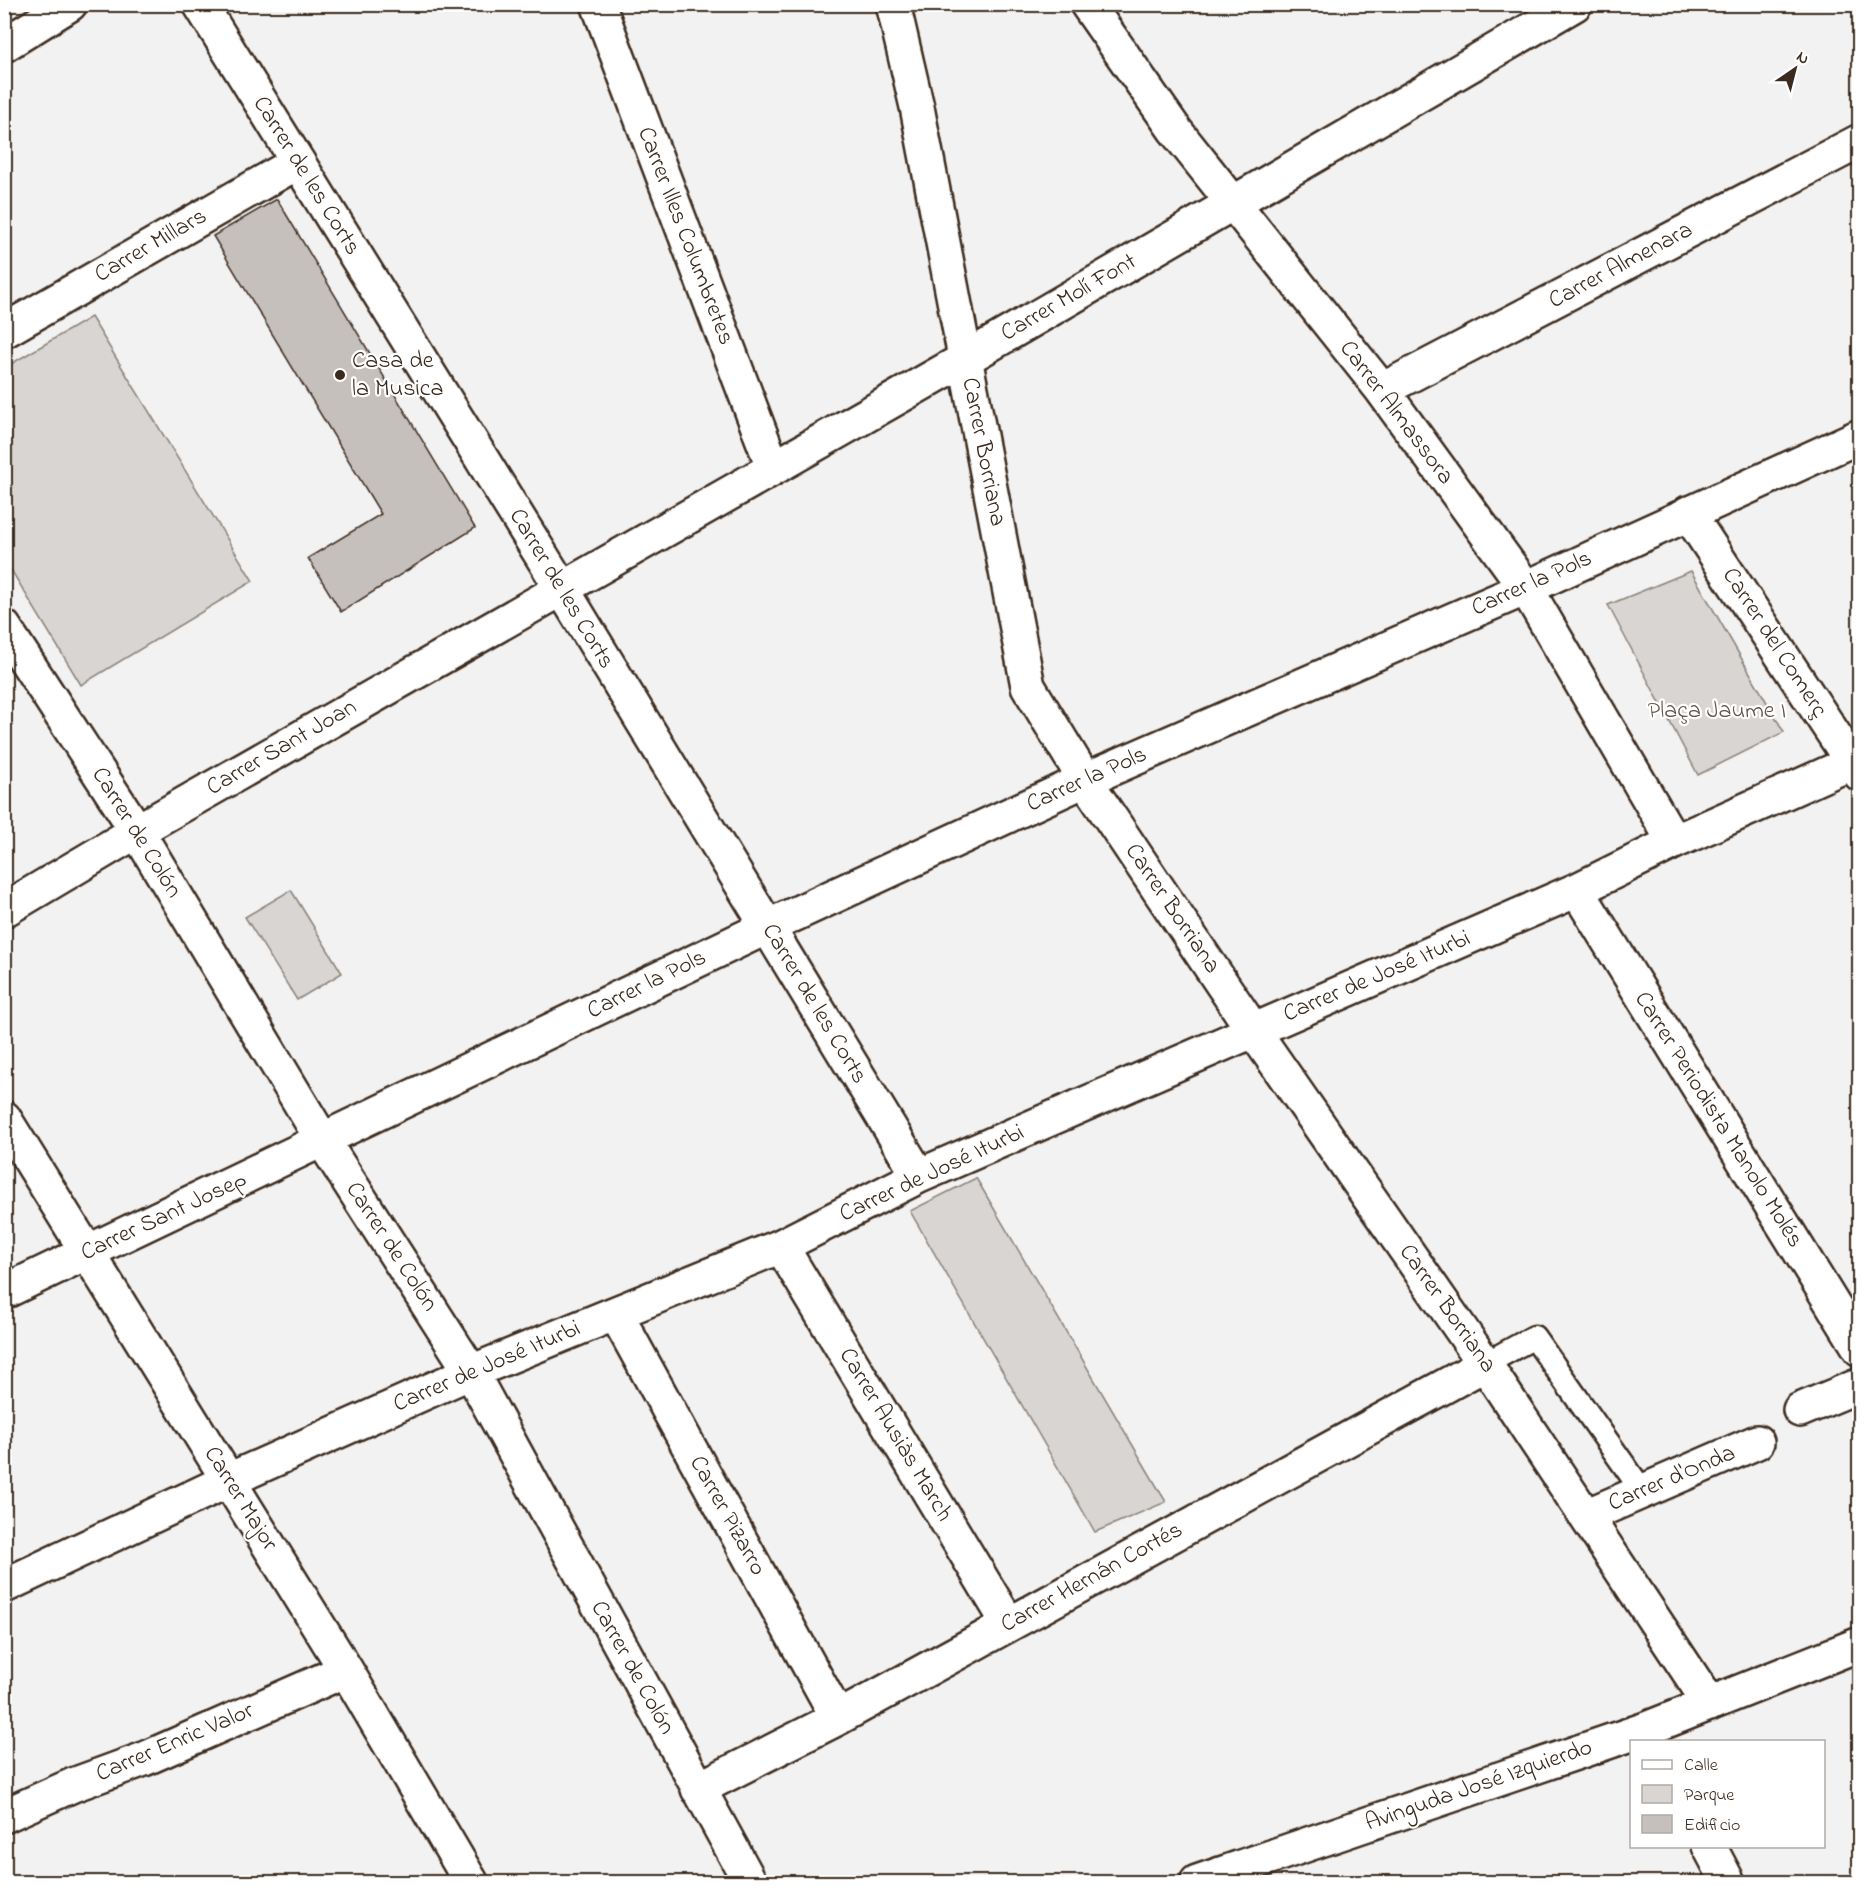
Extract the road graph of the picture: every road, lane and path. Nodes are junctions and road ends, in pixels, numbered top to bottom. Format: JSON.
{"nodes":[{"id":1,"x":70,"y":4,"type":"edge"},
{"id":2,"x":200,"y":4,"type":"edge"},
{"id":3,"x":598,"y":4,"type":"edge"},
{"id":4,"x":893,"y":4,"type":"edge"},
{"id":5,"x":1087,"y":4,"type":"edge"},
{"id":6,"x":1575,"y":4,"type":"edge"},
{"id":7,"x":4,"y":45,"type":"edge"},
{"id":8,"x":1860,"y":141,"type":"edge"},
{"id":9,"x":298,"y":162,"type":"junction"},
{"id":10,"x":1231,"y":202,"type":"junction"},
{"id":11,"x":4,"y":331,"type":"edge"},
{"id":12,"x":965,"y":358,"type":"junction"},
{"id":13,"x":1382,"y":390,"type":"junction"},
{"id":14,"x":1860,"y":436,"type":"edge"},
{"id":15,"x":773,"y":467,"type":"junction"},
{"id":16,"x":1688,"y":513,"type":"junction"},
{"id":17,"x":561,"y":587,"type":"junction"},
{"id":18,"x":1526,"y":588,"type":"junction"},
{"id":19,"x":4,"y":627,"type":"edge"},
{"id":20,"x":1857,"y":765,"type":"edge"},
{"id":21,"x":1085,"y":780,"type":"junction"},
{"id":22,"x":137,"y":831,"type":"junction"},
{"id":23,"x":1674,"y":842,"type":"junction"},
{"id":24,"x":1576,"y":890,"type":"junction"},
{"id":25,"x":9,"y":899,"type":"edge"},
{"id":26,"x":767,"y":927,"type":"junction"},
{"id":27,"x":1253,"y":1030,"type":"junction"},
{"id":28,"x":4,"y":1118,"type":"edge"},
{"id":29,"x":323,"y":1142,"type":"junction"},
{"id":30,"x":919,"y":1176,"type":"junction"},
{"id":31,"x":781,"y":1246,"type":"junction"},
{"id":32,"x":90,"y":1252,"type":"junction"},
{"id":33,"x":4,"y":1293,"type":"edge"},
{"id":34,"x":616,"y":1314,"type":"junction"},
{"id":35,"x":1860,"y":1349,"type":"edge"},
{"id":36,"x":1485,"y":1364,"type":"junction"},
{"id":37,"x":471,"y":1372,"type":"junction"},
{"id":38,"x":1860,"y":1385,"type":"edge"},
{"id":39,"x":1800,"y":1410,"type":"dead end"},
{"id":40,"x":1757,"y":1442,"type":"dead end"},
{"id":41,"x":229,"y":1480,"type":"junction"},
{"id":42,"x":1643,"y":1492,"type":"junction"},
{"id":43,"x":1586,"y":1516,"type":"junction"},
{"id":44,"x":4,"y":1586,"type":"edge"},
{"id":45,"x":1008,"y":1623,"type":"junction"},
{"id":46,"x":1860,"y":1644,"type":"edge"},
{"id":47,"x":346,"y":1670,"type":"junction"},
{"id":48,"x":1710,"y":1704,"type":"junction"},
{"id":49,"x":837,"y":1718,"type":"junction"},
{"id":50,"x":1650,"y":1735,"type":"edge"},
{"id":51,"x":1635,"y":1740,"type":"edge"},
{"id":52,"x":1630,"y":1741,"type":"edge"},
{"id":53,"x":698,"y":1790,"type":"junction"},
{"id":54,"x":4,"y":1816,"type":"edge"},
{"id":55,"x":1710,"y":1848,"type":"edge"},
{"id":56,"x":471,"y":1882,"type":"edge"},
{"id":57,"x":750,"y":1882,"type":"edge"},
{"id":58,"x":1197,"y":1882,"type":"edge"},
{"id":59,"x":1728,"y":1882,"type":"edge"}],
"edges":[{"from":1,"to":7,"type":"street"},
{"from":2,"to":9,"type":"street","name":"Carrer de les Corts"},
{"from":3,"to":15,"type":"street","name":"Carrer Illes Columbretes"},
{"from":4,"to":12,"type":"street","name":"Carrer Borriana"},
{"from":5,"to":10,"type":"street","name":"Carrer Almassora"},
{"from":6,"to":10,"type":"street","name":"Carrer Molí Font"},
{"from":8,"to":13,"type":"street","name":"Carrer Almenara"},
{"from":9,"to":11,"type":"street","name":"Carrer Millars"},
{"from":9,"to":17,"type":"street","name":"Carrer de les Corts"},
{"from":10,"to":12,"type":"street","name":"Carrer Molí Font"},
{"from":10,"to":13,"type":"street","name":"Carrer Almassora"},
{"from":12,"to":15,"type":"street","name":"Carrer Molí Font"},
{"from":12,"to":21,"type":"street","name":"Carrer Borriana"},
{"from":13,"to":18,"type":"street","name":"Carrer Almassora"},
{"from":14,"to":16,"type":"street","name":"Carrer la Pols"},
{"from":15,"to":17,"type":"street","name":"Carrer Molí Font"},
{"from":16,"to":18,"type":"street","name":"Carrer la Pols"},
{"from":16,"to":20,"type":"street","name":"Carrer del Comerç"},
{"from":17,"to":22,"type":"street","name":"Carrer Sant Joan"},
{"from":17,"to":26,"type":"street","name":"Carrer de les Corts"},
{"from":18,"to":21,"type":"street","name":"Carrer la Pols"},
{"from":18,"to":23,"type":"street","name":"Carrer Almassora"},
{"from":19,"to":22,"type":"street","name":"Carrer de Colón"},
{"from":20,"to":23,"type":"street","name":"Carrer de José Iturbi"},
{"from":21,"to":26,"type":"street","name":"Carrer la Pols"},
{"from":21,"to":27,"type":"street","name":"Carrer Borriana"},
{"from":22,"to":25,"type":"street","name":"Carrer Sant Joan"},
{"from":22,"to":29,"type":"street","name":"Carrer de Colón"},
{"from":23,"to":24,"type":"street","name":"Carrer de José Iturbi"},
{"from":24,"to":27,"type":"street","name":"Carrer de José Iturbi"},
{"from":24,"to":35,"type":"street","name":"Carrer Periodista Manolo Molés"},
{"from":26,"to":29,"type":"street","name":"Carrer la Pols"},
{"from":26,"to":30,"type":"street","name":"Carrer de les Corts"},
{"from":27,"to":30,"type":"street","name":"Carrer de José Iturbi"},
{"from":27,"to":36,"type":"street","name":"Carrer Borriana"},
{"from":28,"to":32,"type":"street","name":"Carrer Major"},
{"from":29,"to":32,"type":"street","name":"Carrer Sant Josep"},
{"from":29,"to":37,"type":"street","name":"Carrer de Colón"},
{"from":30,"to":31,"type":"street","name":"Carrer de José Iturbi"},
{"from":31,"to":34,"type":"street","name":"Carrer de José Iturbi"},
{"from":31,"to":45,"type":"street","name":"Carrer Ausiàs March"},
{"from":32,"to":33,"type":"street","name":"Carrer Sant Josep"},
{"from":32,"to":41,"type":"street","name":"Carrer Major"},
{"from":34,"to":37,"type":"street","name":"Carrer de José Iturbi"},
{"from":34,"to":49,"type":"street","name":"Carrer Pizarro"},
{"from":36,"to":42,"type":"lane"},
{"from":36,"to":43,"type":"street","name":"Carrer Borriana"},
{"from":36,"to":45,"type":"street","name":"Carrer Hernán Cortés"},
{"from":37,"to":41,"type":"street","name":"Carrer de José Iturbi"},
{"from":37,"to":53,"type":"street","name":"Carrer de Colón"},
{"from":38,"to":39,"type":"street"},
{"from":40,"to":42,"type":"street","name":"Carrer d'Onda"},
{"from":41,"to":44,"type":"street","name":"Carrer de José Iturbi"},
{"from":41,"to":47,"type":"street","name":"Carrer Major"},
{"from":42,"to":43,"type":"street","name":"Carrer d'Onda"},
{"from":43,"to":48,"type":"street","name":"Carrer Borriana"},
{"from":45,"to":49,"type":"street","name":"Carrer Hernán Cortés"},
{"from":46,"to":48,"type":"street","name":"Avinguda José Izquierdo"},
{"from":47,"to":54,"type":"street","name":"Carrer Enric Valor"},
{"from":47,"to":56,"type":"street","name":"Carrer Major"},
{"from":48,"to":50,"type":"street","name":"Avinguda José Izquierdo"},
{"from":49,"to":53,"type":"street","name":"Carrer Hernán Cortés"},
{"from":50,"to":51,"type":"street","name":"Avinguda José Izquierdo"},
{"from":52,"to":58,"type":"street","name":"Avinguda José Izquierdo"},
{"from":53,"to":57,"type":"street","name":"Carrer de Colón"},
{"from":55,"to":59,"type":"street"}]}
